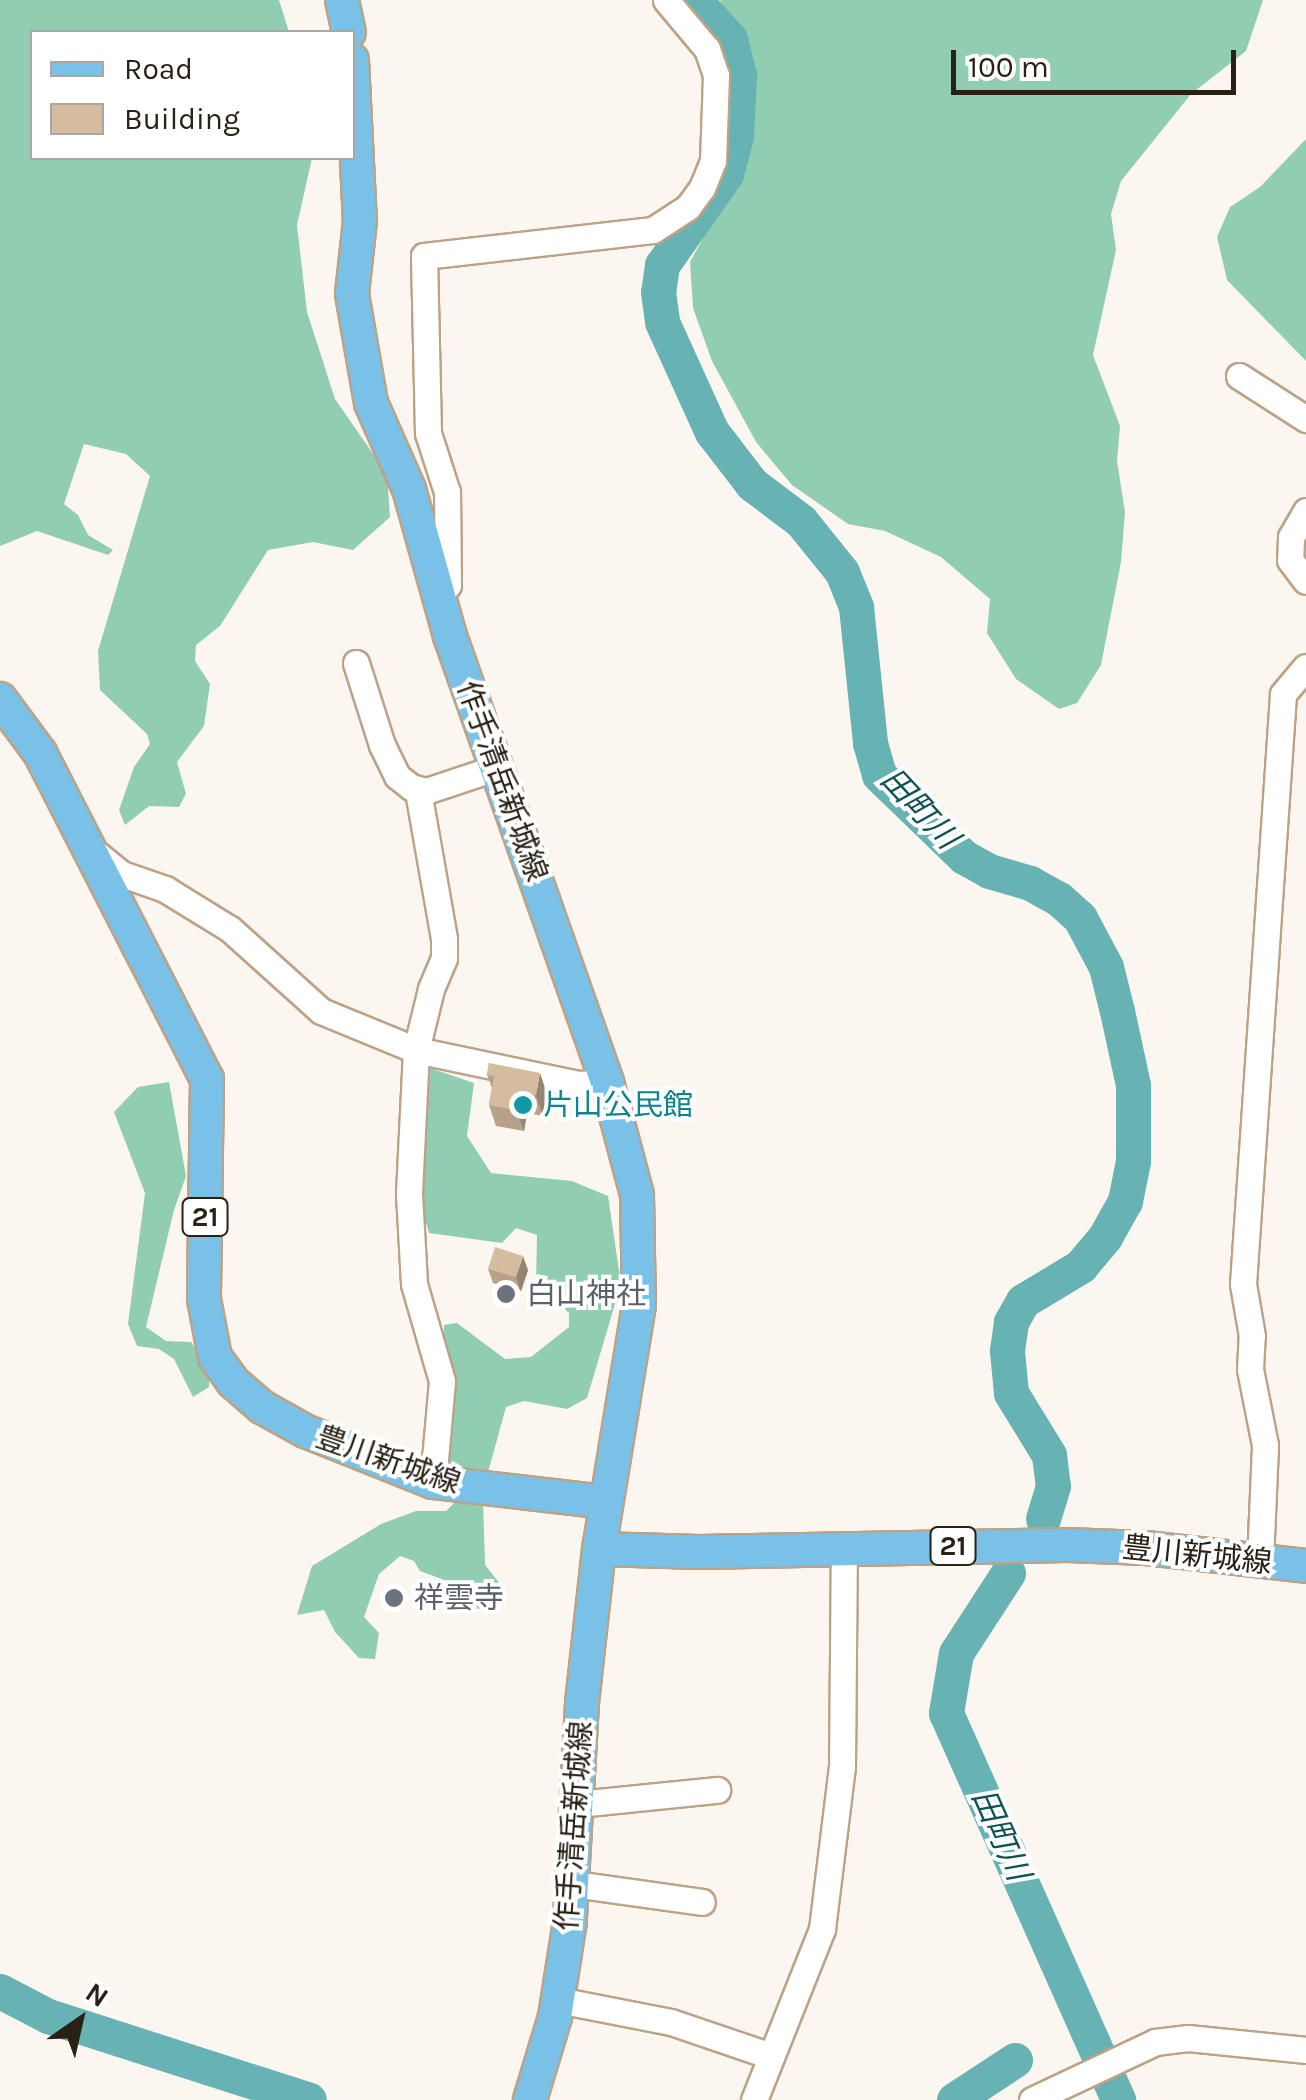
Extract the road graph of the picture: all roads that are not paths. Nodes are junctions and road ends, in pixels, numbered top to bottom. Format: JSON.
{"nodes":[{"id":1,"x":342,"y":0,"type":"edge"},
{"id":2,"x":666,"y":0,"type":"edge"},
{"id":3,"x":349,"y":30,"type":"edge"},
{"id":4,"x":355,"y":120,"type":"edge"},
{"id":5,"x":1238,"y":376,"type":"dead end"},
{"id":6,"x":1306,"y":419,"type":"edge"},
{"id":7,"x":1306,"y":511,"type":"edge"},
{"id":8,"x":1306,"y":581,"type":"edge"},
{"id":9,"x":438,"y":597,"type":"junction"},
{"id":10,"x":356,"y":663,"type":"dead end"},
{"id":11,"x":1306,"y":667,"type":"edge"},
{"id":12,"x":0,"y":699,"type":"edge"},
{"id":13,"x":498,"y":767,"type":"junction"},
{"id":14,"x":418,"y":791,"type":"junction"},
{"id":15,"x":91,"y":849,"type":"junction"},
{"id":16,"x":416,"y":1050,"type":"junction"},
{"id":17,"x":608,"y":1082,"type":"junction"},
{"id":18,"x":433,"y":1482,"type":"junction"},
{"id":19,"x":606,"y":1502,"type":"junction"},
{"id":20,"x":844,"y":1548,"type":"junction"},
{"id":21,"x":599,"y":1549,"type":"junction"},
{"id":22,"x":1260,"y":1561,"type":"junction"},
{"id":23,"x":1306,"y":1566,"type":"edge"},
{"id":24,"x":717,"y":1790,"type":"dead end"},
{"id":25,"x":578,"y":1804,"type":"junction"},
{"id":26,"x":574,"y":1884,"type":"junction"},
{"id":27,"x":702,"y":1902,"type":"dead end"},
{"id":28,"x":558,"y":2000,"type":"junction"},
{"id":29,"x":1306,"y":2050,"type":"edge"},
{"id":30,"x":770,"y":2056,"type":"junction"},
{"id":31,"x":530,"y":2100,"type":"edge"},
{"id":32,"x":754,"y":2100,"type":"edge"},
{"id":33,"x":1032,"y":2100,"type":"edge"}],
"edges":[{"from":1,"to":3,"type":"main road"},
{"from":2,"to":9,"type":"street"},
{"from":4,"to":9,"type":"main road","name":"作手清岳新城線"},
{"from":5,"to":6,"type":"street"},
{"from":7,"to":8,"type":"street"},
{"from":9,"to":13,"type":"main road","name":"作手清岳新城線"},
{"from":10,"to":14,"type":"street"},
{"from":11,"to":22,"type":"street"},
{"from":12,"to":15,"type":"main road","name":"豊川新城線","number":"21"},
{"from":13,"to":14,"type":"street"},
{"from":13,"to":17,"type":"main road","name":"作手清岳新城線"},
{"from":14,"to":16,"type":"street"},
{"from":15,"to":16,"type":"street"},
{"from":15,"to":18,"type":"main road","name":"豊川新城線","number":"21"},
{"from":16,"to":17,"type":"street"},
{"from":16,"to":18,"type":"street"},
{"from":17,"to":19,"type":"main road","name":"作手清岳新城線"},
{"from":18,"to":19,"type":"main road","name":"豊川新城線","number":"21"},
{"from":19,"to":21,"type":"main road"},
{"from":20,"to":21,"type":"main road","name":"豊川新城線","number":"21"},
{"from":20,"to":22,"type":"main road","name":"豊川新城線","number":"21"},
{"from":20,"to":30,"type":"street"},
{"from":21,"to":25,"type":"main road","name":"作手清岳新城線"},
{"from":22,"to":23,"type":"main road","name":"豊川新城線","number":"21"},
{"from":24,"to":25,"type":"street"},
{"from":25,"to":26,"type":"main road","name":"作手清岳新城線"},
{"from":26,"to":27,"type":"street"},
{"from":26,"to":28,"type":"main road","name":"作手清岳新城線"},
{"from":28,"to":30,"type":"street"},
{"from":28,"to":31,"type":"main road","name":"作手清岳新城線"},
{"from":29,"to":33,"type":"street"},
{"from":30,"to":32,"type":"street"}]}
